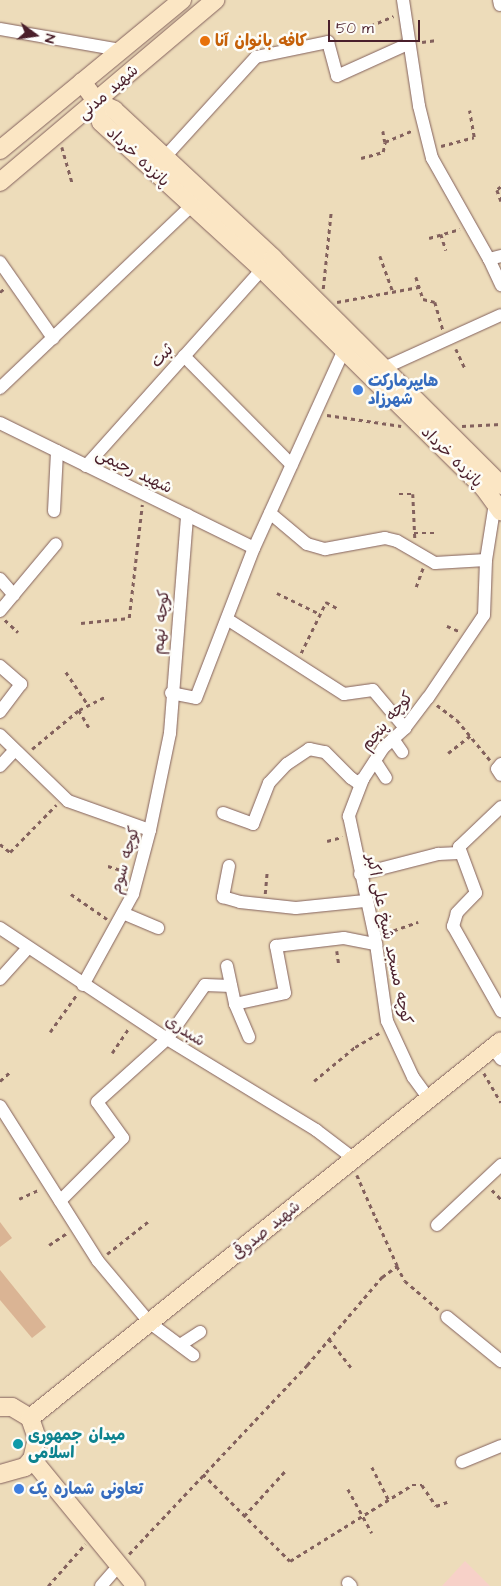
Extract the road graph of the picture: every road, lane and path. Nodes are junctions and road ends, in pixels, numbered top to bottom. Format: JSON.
{"nodes":[{"id":1,"x":182,"y":0,"type":"edge"},
{"id":2,"x":215,"y":0,"type":"edge"},
{"id":3,"x":403,"y":6,"type":"edge"},
{"id":4,"x":0,"y":29,"type":"edge"},
{"id":5,"x":362,"y":29,"type":"dead end"},
{"id":6,"x":408,"y":44,"type":"junction"},
{"id":7,"x":120,"y":50,"type":"junction"},
{"id":8,"x":82,"y":82,"type":"junction"},
{"id":9,"x":97,"y":102,"type":"junction"},
{"id":10,"x":468,"y":110,"type":"dead end"},
{"id":11,"x":424,"y":126,"type":"junction"},
{"id":12,"x":383,"y":131,"type":"dead end"},
{"id":13,"x":59,"y":134,"type":"junction"},
{"id":14,"x":385,"y":142,"type":"junction"},
{"id":15,"x":430,"y":149,"type":"junction"},
{"id":16,"x":0,"y":150,"type":"edge"},
{"id":17,"x":164,"y":158,"type":"junction"},
{"id":18,"x":361,"y":158,"type":"dead end"},
{"id":19,"x":0,"y":182,"type":"edge"},
{"id":20,"x":72,"y":183,"type":"dead end"},
{"id":21,"x":501,"y":187,"type":"edge"},
{"id":22,"x":501,"y":201,"type":"edge"},
{"id":23,"x":191,"y":206,"type":"junction"},
{"id":24,"x":331,"y":210,"type":"dead end"},
{"id":25,"x":471,"y":226,"type":"junction"},
{"id":26,"x":441,"y":234,"type":"junction"},
{"id":27,"x":429,"y":238,"type":"dead end"},
{"id":28,"x":446,"y":250,"type":"dead end"},
{"id":29,"x":380,"y":256,"type":"dead end"},
{"id":30,"x":495,"y":257,"type":"edge"},
{"id":31,"x":0,"y":262,"type":"edge"},
{"id":32,"x":262,"y":269,"type":"junction"},
{"id":33,"x":416,"y":277,"type":"dead end"},
{"id":34,"x":501,"y":285,"type":"edge"},
{"id":35,"x":419,"y":287,"type":"junction"},
{"id":36,"x":393,"y":292,"type":"junction"},
{"id":37,"x":319,"y":304,"type":"junction"},
{"id":38,"x":501,"y":314,"type":"edge"},
{"id":39,"x":53,"y":338,"type":"junction"},
{"id":40,"x":448,"y":340,"type":"junction"},
{"id":41,"x":344,"y":350,"type":"junction"},
{"id":42,"x":184,"y":356,"type":"junction"},
{"id":43,"x":384,"y":368,"type":"junction"},
{"id":44,"x":465,"y":368,"type":"dead end"},
{"id":45,"x":0,"y":388,"type":"edge"},
{"id":46,"x":316,"y":414,"type":"junction"},
{"id":47,"x":0,"y":423,"type":"edge"},
{"id":48,"x":501,"y":424,"type":"edge"},
{"id":49,"x":406,"y":427,"type":"dead end"},
{"id":50,"x":445,"y":428,"type":"junction"},
{"id":51,"x":57,"y":451,"type":"junction"},
{"id":52,"x":292,"y":465,"type":"junction"},
{"id":53,"x":86,"y":466,"type":"junction"},
{"id":54,"x":501,"y":485,"type":"edge"},
{"id":55,"x":143,"y":494,"type":"junction"},
{"id":56,"x":399,"y":494,"type":"dead end"},
{"id":57,"x":498,"y":507,"type":"edge"},
{"id":58,"x":54,"y":511,"type":"dead end"},
{"id":59,"x":270,"y":513,"type":"junction"},
{"id":60,"x":187,"y":515,"type":"junction"},
{"id":61,"x":414,"y":533,"type":"junction"},
{"id":62,"x":436,"y":533,"type":"dead end"},
{"id":63,"x":56,"y":544,"type":"dead end"},
{"id":64,"x":254,"y":548,"type":"junction"},
{"id":65,"x":421,"y":557,"type":"junction"},
{"id":66,"x":486,"y":560,"type":"junction"},
{"id":67,"x":0,"y":579,"type":"edge"},
{"id":68,"x":416,"y":587,"type":"dead end"},
{"id":69,"x":277,"y":593,"type":"dead end"},
{"id":70,"x":14,"y":595,"type":"junction"},
{"id":71,"x":337,"y":608,"type":"dead end"},
{"id":72,"x":0,"y":611,"type":"edge"},
{"id":73,"x":320,"y":615,"type":"junction"},
{"id":74,"x":0,"y":616,"type":"edge"},
{"id":75,"x":227,"y":619,"type":"junction"},
{"id":76,"x":81,"y":623,"type":"dead end"},
{"id":77,"x":18,"y":632,"type":"dead end"},
{"id":78,"x":297,"y":661,"type":"junction"},
{"id":79,"x":0,"y":666,"type":"edge"},
{"id":80,"x":66,"y":672,"type":"dead end"},
{"id":81,"x":171,"y":693,"type":"junction"},
{"id":82,"x":106,"y":696,"type":"dead end"},
{"id":83,"x":428,"y":698,"type":"junction"},
{"id":84,"x":88,"y":705,"type":"junction"},
{"id":85,"x":79,"y":710,"type":"junction"},
{"id":86,"x":0,"y":712,"type":"edge"},
{"id":87,"x":89,"y":727,"type":"dead end"},
{"id":88,"x":405,"y":728,"type":"junction"},
{"id":89,"x":170,"y":733,"type":"joint"},
{"id":90,"x":0,"y":735,"type":"edge"},
{"id":91,"x":471,"y":735,"type":"junction"},
{"id":92,"x":393,"y":739,"type":"junction"},
{"id":93,"x":402,"y":752,"type":"dead end"},
{"id":94,"x":448,"y":753,"type":"dead end"},
{"id":95,"x":17,"y":754,"type":"junction"},
{"id":96,"x":375,"y":761,"type":"junction"},
{"id":97,"x":0,"y":766,"type":"edge"},
{"id":98,"x":500,"y":769,"type":"edge"},
{"id":99,"x":386,"y":778,"type":"dead end"},
{"id":100,"x":363,"y":779,"type":"junction"},
{"id":101,"x":64,"y":797,"type":"junction"},
{"id":102,"x":501,"y":807,"type":"edge"},
{"id":103,"x":223,"y":813,"type":"dead end"},
{"id":104,"x":150,"y":830,"type":"junction"},
{"id":105,"x":351,"y":834,"type":"junction"},
{"id":106,"x":327,"y":841,"type":"dead end"},
{"id":107,"x":0,"y":844,"type":"edge"},
{"id":108,"x":459,"y":853,"type":"junction"},
{"id":109,"x":108,"y":866,"type":"dead end"},
{"id":110,"x":229,"y":866,"type":"dead end"},
{"id":111,"x":267,"y":873,"type":"dead end"},
{"id":112,"x":360,"y":874,"type":"junction"},
{"id":113,"x":139,"y":876,"type":"junction"},
{"id":114,"x":72,"y":894,"type":"dead end"},
{"id":115,"x":366,"y":901,"type":"junction"},
{"id":116,"x":264,"y":905,"type":"junction"},
{"id":117,"x":124,"y":914,"type":"junction"},
{"id":118,"x":418,"y":922,"type":"dead end"},
{"id":119,"x":118,"y":926,"type":"junction"},
{"id":120,"x":0,"y":928,"type":"edge"},
{"id":121,"x":158,"y":928,"type":"dead end"},
{"id":122,"x":375,"y":940,"type":"junction"},
{"id":123,"x":27,"y":949,"type":"junction"},
{"id":124,"x":228,"y":966,"type":"dead end"},
{"id":125,"x":0,"y":979,"type":"edge"},
{"id":126,"x":83,"y":985,"type":"junction"},
{"id":127,"x":231,"y":986,"type":"junction"},
{"id":128,"x":235,"y":1004,"type":"junction"},
{"id":129,"x":501,"y":1011,"type":"edge"},
{"id":130,"x":135,"y":1019,"type":"junction"},
{"id":131,"x":389,"y":1027,"type":"junction"},
{"id":132,"x":50,"y":1032,"type":"dead end"},
{"id":133,"x":249,"y":1037,"type":"dead end"},
{"id":134,"x":167,"y":1039,"type":"junction"},
{"id":135,"x":498,"y":1049,"type":"edge"},
{"id":136,"x":112,"y":1053,"type":"dead end"},
{"id":137,"x":477,"y":1060,"type":"junction"},
{"id":138,"x":11,"y":1071,"type":"dead end"},
{"id":139,"x":314,"y":1081,"type":"dead end"},
{"id":140,"x":0,"y":1082,"type":"edge"},
{"id":141,"x":429,"y":1099,"type":"junction"},
{"id":142,"x":501,"y":1103,"type":"edge"},
{"id":143,"x":0,"y":1106,"type":"edge"},
{"id":144,"x":352,"y":1161,"type":"junction"},
{"id":145,"x":501,"y":1164,"type":"edge"},
{"id":146,"x":50,"y":1184,"type":"junction"},
{"id":147,"x":19,"y":1199,"type":"dead end"},
{"id":148,"x":60,"y":1201,"type":"junction"},
{"id":149,"x":150,"y":1220,"type":"dead end"},
{"id":150,"x":437,"y":1225,"type":"dead end"},
{"id":151,"x":77,"y":1227,"type":"junction"},
{"id":152,"x":49,"y":1245,"type":"dead end"},
{"id":153,"x":98,"y":1261,"type":"junction"},
{"id":154,"x":397,"y":1266,"type":"junction"},
{"id":155,"x":447,"y":1317,"type":"joint"},
{"id":156,"x":150,"y":1323,"type":"junction"},
{"id":157,"x":200,"y":1332,"type":"dead end"},
{"id":158,"x":329,"y":1340,"type":"junction"},
{"id":159,"x":180,"y":1345,"type":"junction"},
{"id":160,"x":193,"y":1355,"type":"dead end"},
{"id":161,"x":501,"y":1361,"type":"edge"},
{"id":162,"x":352,"y":1368,"type":"dead end"},
{"id":163,"x":0,"y":1407,"type":"edge"},
{"id":164,"x":30,"y":1418,"type":"junction"},
{"id":165,"x":501,"y":1446,"type":"edge"},
{"id":166,"x":462,"y":1462,"type":"dead end"},
{"id":167,"x":28,"y":1463,"type":"junction"},
{"id":168,"x":372,"y":1467,"type":"dead end"},
{"id":169,"x":286,"y":1470,"type":"dead end"},
{"id":170,"x":0,"y":1474,"type":"edge"},
{"id":171,"x":203,"y":1474,"type":"junction"},
{"id":172,"x":348,"y":1489,"type":"dead end"},
{"id":173,"x":389,"y":1500,"type":"junction"},
{"id":174,"x":447,"y":1502,"type":"dead end"},
{"id":175,"x":365,"y":1515,"type":"junction"},
{"id":176,"x":244,"y":1516,"type":"junction"},
{"id":177,"x":372,"y":1533,"type":"dead end"},
{"id":178,"x":88,"y":1542,"type":"junction"},
{"id":179,"x":116,"y":1569,"type":"junction"},
{"id":180,"x":48,"y":1586,"type":"edge"},
{"id":181,"x":101,"y":1586,"type":"edge"},
{"id":182,"x":124,"y":1586,"type":"edge"},
{"id":183,"x":136,"y":1586,"type":"edge"}],
"edges":[{"from":1,"to":7,"type":"main road","name":"شهید مدنی"},
{"from":2,"to":9,"type":"main road","name":"شهید مدنی"},
{"from":3,"to":5,"type":"path"},
{"from":3,"to":6,"type":"street"},
{"from":4,"to":7,"type":"street"},
{"from":6,"to":11,"type":"street"},
{"from":6,"to":17,"type":"street"},
{"from":7,"to":8,"type":"main road","name":"شهید مدنی"},
{"from":8,"to":9,"type":"main road"},
{"from":8,"to":16,"type":"main road","name":"شهید مدنی"},
{"from":9,"to":13,"type":"main road","name":"شهید مدنی"},
{"from":9,"to":17,"type":"main road","name":"پانزده خرداد"},
{"from":9,"to":23,"type":"main road","name":"پانزده خرداد"},
{"from":10,"to":15,"type":"path"},
{"from":11,"to":14,"type":"path"},
{"from":11,"to":15,"type":"street"},
{"from":12,"to":14,"type":"path"},
{"from":13,"to":19,"type":"main road","name":"شهید مدنی"},
{"from":13,"to":20,"type":"path"},
{"from":14,"to":18,"type":"path"},
{"from":15,"to":25,"type":"street"},
{"from":17,"to":37,"type":"main road","name":"پانزده خرداد"},
{"from":21,"to":22,"type":"path"},
{"from":23,"to":32,"type":"main road","name":"پانزده خرداد"},
{"from":23,"to":39,"type":"street"},
{"from":24,"to":37,"type":"path"},
{"from":25,"to":26,"type":"path"},
{"from":25,"to":30,"type":"street"},
{"from":26,"to":27,"type":"path"},
{"from":26,"to":28,"type":"path"},
{"from":29,"to":36,"type":"path"},
{"from":30,"to":34,"type":"street"},
{"from":31,"to":39,"type":"street"},
{"from":32,"to":41,"type":"main road","name":"پانزده خرداد"},
{"from":32,"to":42,"type":"street","name":"ثبت"},
{"from":33,"to":35,"type":"path"},
{"from":35,"to":36,"type":"path"},
{"from":35,"to":40,"type":"path"},
{"from":36,"to":37,"type":"path"},
{"from":37,"to":43,"type":"main road","name":"پانزده خرداد"},
{"from":38,"to":40,"type":"street"},
{"from":39,"to":45,"type":"street"},
{"from":40,"to":43,"type":"street"},
{"from":40,"to":44,"type":"path"},
{"from":41,"to":46,"type":"street"},
{"from":41,"to":57,"type":"main road","name":"پانزده خرداد"},
{"from":42,"to":52,"type":"street"},
{"from":42,"to":53,"type":"street","name":"ثبت"},
{"from":43,"to":50,"type":"main road","name":"پانزده خرداد"},
{"from":46,"to":49,"type":"path"},
{"from":46,"to":52,"type":"street"},
{"from":47,"to":51,"type":"street","name":"شهید رحیمی"},
{"from":48,"to":50,"type":"path"},
{"from":50,"to":54,"type":"main road","name":"پانزده خرداد"},
{"from":51,"to":53,"type":"street","name":"شهید رحیمی"},
{"from":51,"to":58,"type":"street"},
{"from":52,"to":59,"type":"street"},
{"from":53,"to":55,"type":"street","name":"شهید رحیمی"},
{"from":55,"to":60,"type":"street","name":"شهید رحیمی"},
{"from":55,"to":76,"type":"path"},
{"from":56,"to":61,"type":"path"},
{"from":57,"to":66,"type":"street","name":"کوچه پنجم"},
{"from":59,"to":64,"type":"street"},
{"from":59,"to":65,"type":"street"},
{"from":60,"to":64,"type":"street","name":"شهید رحیمی"},
{"from":60,"to":81,"type":"street","name":"کوچه نهم"},
{"from":61,"to":62,"type":"path"},
{"from":61,"to":65,"type":"path"},
{"from":63,"to":70,"type":"street"},
{"from":64,"to":75,"type":"street"},
{"from":65,"to":66,"type":"street"},
{"from":65,"to":68,"type":"path"},
{"from":66,"to":83,"type":"street","name":"کوچه پنجم"},
{"from":67,"to":70,"type":"street"},
{"from":69,"to":73,"type":"path"},
{"from":70,"to":72,"type":"street"},
{"from":71,"to":73,"type":"path"},
{"from":73,"to":78,"type":"path"},
{"from":74,"to":77,"type":"path"},
{"from":75,"to":78,"type":"street"},
{"from":75,"to":81,"type":"street"},
{"from":78,"to":88,"type":"street"},
{"from":79,"to":86,"type":"street"},
{"from":80,"to":84,"type":"path"},
{"from":81,"to":89,"type":"street","name":"کوچه نهم"},
{"from":82,"to":84,"type":"path"},
{"from":83,"to":88,"type":"street","name":"کوچه پنجم"},
{"from":83,"to":91,"type":"path"},
{"from":84,"to":85,"type":"path"},
{"from":85,"to":87,"type":"path"},
{"from":85,"to":95,"type":"path"},
{"from":88,"to":92,"type":"street","name":"کوچه پنجم"},
{"from":89,"to":104,"type":"street","name":"کوچه سوم"},
{"from":90,"to":95,"type":"street"},
{"from":91,"to":94,"type":"path"},
{"from":91,"to":98,"type":"path"},
{"from":92,"to":93,"type":"street"},
{"from":92,"to":96,"type":"street","name":"کوچه پنجم"},
{"from":95,"to":97,"type":"street"},
{"from":95,"to":101,"type":"street"},
{"from":96,"to":99,"type":"street"},
{"from":96,"to":100,"type":"street","name":"کوچه پنجم"},
{"from":100,"to":103,"type":"street"},
{"from":100,"to":105,"type":"street","name":"کوچه مسجد شیخ علی اکبر"},
{"from":101,"to":104,"type":"street"},
{"from":101,"to":107,"type":"path"},
{"from":102,"to":108,"type":"street"},
{"from":104,"to":113,"type":"street","name":"کوچه سوم"},
{"from":105,"to":106,"type":"path"},
{"from":105,"to":112,"type":"street","name":"کوچه مسجد شیخ علی اکبر"},
{"from":108,"to":112,"type":"street"},
{"from":108,"to":129,"type":"street"},
{"from":109,"to":113,"type":"path"},
{"from":110,"to":116,"type":"street"},
{"from":111,"to":116,"type":"path"},
{"from":112,"to":115,"type":"street","name":"کوچه مسجد شیخ علی اکبر"},
{"from":113,"to":117,"type":"street","name":"کوچه سوم"},
{"from":114,"to":119,"type":"path"},
{"from":115,"to":116,"type":"street"},
{"from":115,"to":122,"type":"street","name":"کوچه مسجد شیخ علی اکبر"},
{"from":117,"to":119,"type":"street","name":"کوچه سوم"},
{"from":117,"to":121,"type":"street"},
{"from":118,"to":122,"type":"path"},
{"from":119,"to":126,"type":"street","name":"کوچه سوم"},
{"from":120,"to":123,"type":"street","name":"شبدری"},
{"from":122,"to":128,"type":"street"},
{"from":122,"to":131,"type":"street","name":"کوچه مسجد شیخ علی اکبر"},
{"from":123,"to":125,"type":"street"},
{"from":123,"to":126,"type":"street","name":"شبدری"},
{"from":124,"to":127,"type":"street"},
{"from":126,"to":130,"type":"street","name":"شبدری"},
{"from":126,"to":132,"type":"path"},
{"from":127,"to":128,"type":"street"},
{"from":127,"to":134,"type":"street"},
{"from":128,"to":133,"type":"street"},
{"from":130,"to":134,"type":"street","name":"شبدری"},
{"from":130,"to":136,"type":"path"},
{"from":131,"to":139,"type":"path"},
{"from":131,"to":141,"type":"street","name":"کوچه مسجد شیخ علی اکبر"},
{"from":134,"to":144,"type":"street","name":"شبدری"},
{"from":134,"to":148,"type":"street"},
{"from":135,"to":137,"type":"main road","name":"شهید صدوقی"},
{"from":137,"to":141,"type":"main road","name":"شهید صدوقی"},
{"from":137,"to":142,"type":"path"},
{"from":138,"to":140,"type":"path"},
{"from":141,"to":144,"type":"main road","name":"شهید صدوقی"},
{"from":143,"to":146,"type":"street"},
{"from":144,"to":154,"type":"path"},
{"from":144,"to":156,"type":"main road","name":"شهید صدوقی"},
{"from":145,"to":150,"type":"street"},
{"from":146,"to":147,"type":"path"},
{"from":146,"to":148,"type":"street"},
{"from":148,"to":151,"type":"street"},
{"from":149,"to":153,"type":"path"},
{"from":151,"to":152,"type":"path"},
{"from":151,"to":153,"type":"street"},
{"from":153,"to":156,"type":"street"},
{"from":154,"to":155,"type":"path"},
{"from":154,"to":158,"type":"path"},
{"from":155,"to":161,"type":"street"},
{"from":156,"to":159,"type":"street"},
{"from":156,"to":164,"type":"main road","name":"شهید صدوقی"},
{"from":157,"to":159,"type":"street"},
{"from":158,"to":162,"type":"path"},
{"from":158,"to":171,"type":"path"},
{"from":159,"to":160,"type":"street"},
{"from":163,"to":164,"type":"main road"},
{"from":164,"to":167,"type":"main road"},
{"from":165,"to":166,"type":"street"},
{"from":167,"to":170,"type":"main road"},
{"from":167,"to":178,"type":"main road"},
{"from":167,"to":179,"type":"main road"},
{"from":168,"to":173,"type":"path"},
{"from":169,"to":176,"type":"path"},
{"from":171,"to":176,"type":"path"},
{"from":171,"to":179,"type":"path"},
{"from":172,"to":175,"type":"path"},
{"from":173,"to":174,"type":"path"},
{"from":173,"to":175,"type":"path"},
{"from":175,"to":176,"type":"path"},
{"from":175,"to":177,"type":"path"},
{"from":178,"to":179,"type":"main road"},
{"from":178,"to":180,"type":"path"},
{"from":179,"to":181,"type":"street"},
{"from":179,"to":182,"type":"main road"},
{"from":179,"to":183,"type":"main road"}]}
